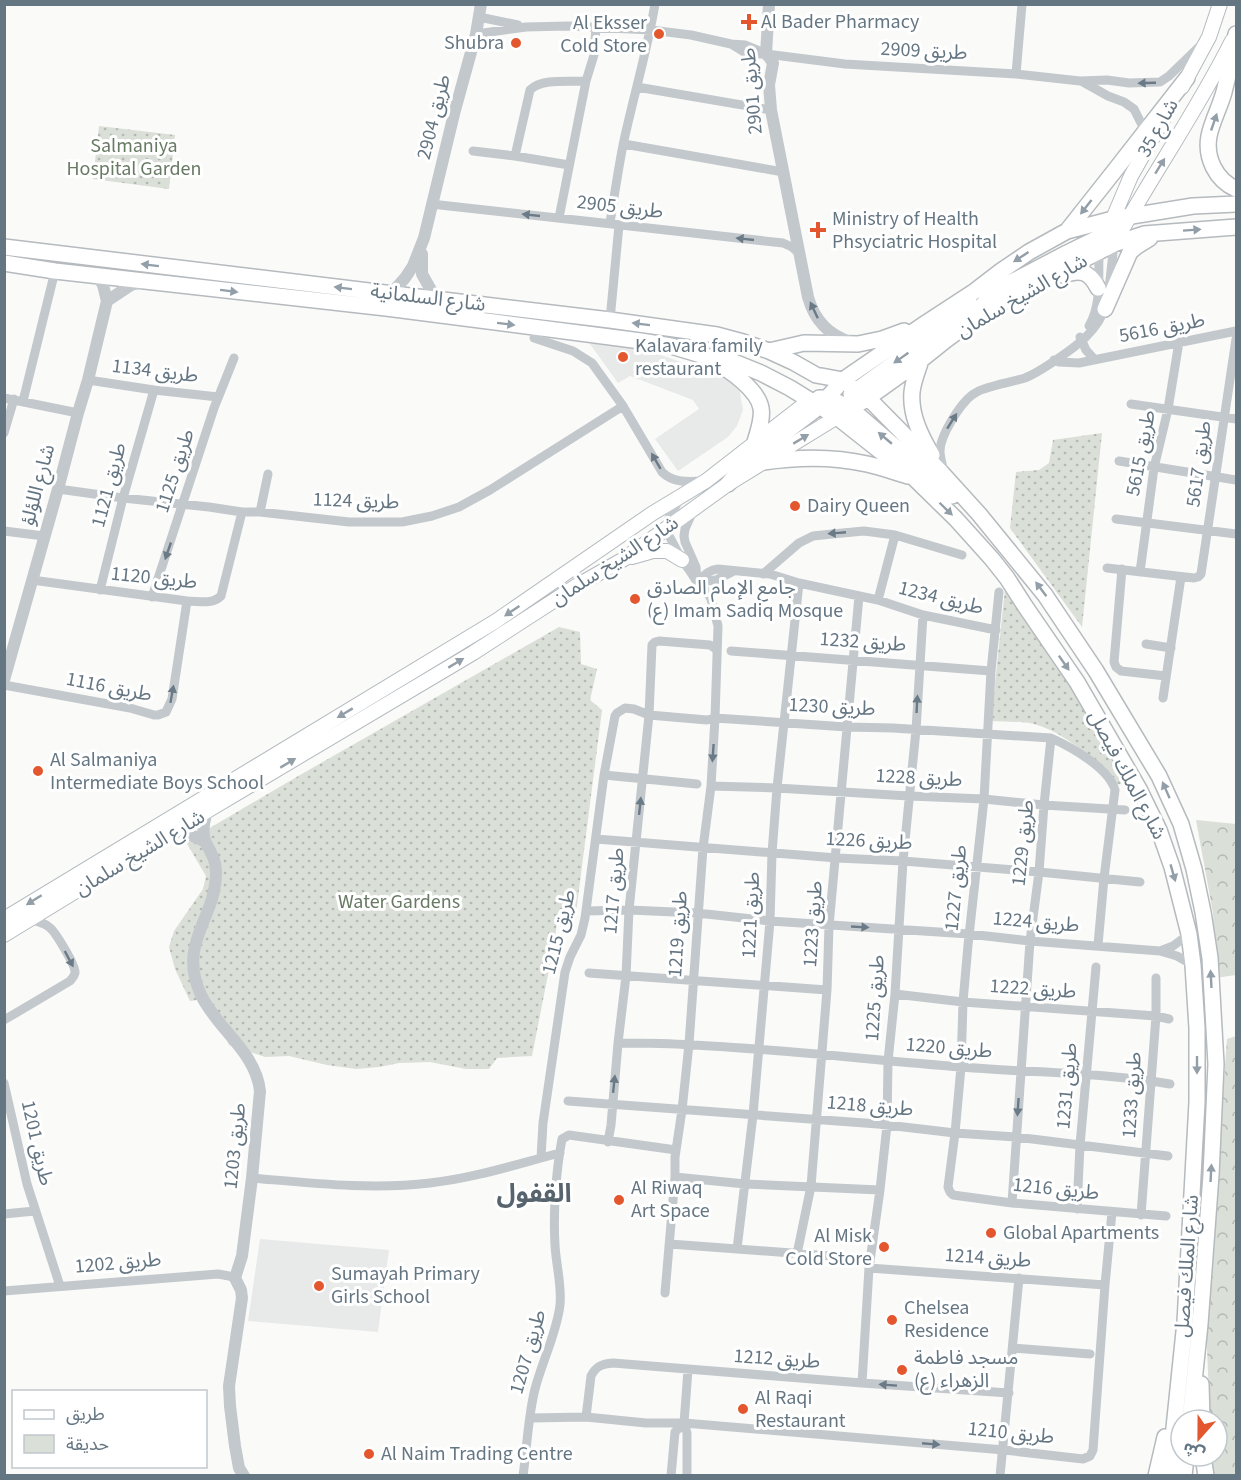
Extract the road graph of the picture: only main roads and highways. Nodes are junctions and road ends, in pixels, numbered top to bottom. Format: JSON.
{"nodes":[{"id":1,"x":1220,"y":4,"type":"edge"},
{"id":2,"x":1236,"y":32,"type":"edge"},
{"id":3,"x":1187,"y":78,"type":"junction"},
{"id":4,"x":1236,"y":189,"type":"edge"},
{"id":5,"x":1236,"y":204,"type":"edge"},
{"id":6,"x":1130,"y":216,"type":"junction"},
{"id":7,"x":1113,"y":219,"type":"junction"},
{"id":8,"x":1236,"y":227,"type":"edge"},
{"id":9,"x":1067,"y":231,"type":"junction"},
{"id":10,"x":1166,"y":232,"type":"junction"},
{"id":11,"x":1110,"y":239,"type":"junction"},
{"id":12,"x":4,"y":247,"type":"edge"},
{"id":13,"x":4,"y":263,"type":"edge"},
{"id":14,"x":1098,"y":288,"type":"road end"},
{"id":15,"x":1024,"y":290,"type":"junction"},
{"id":16,"x":975,"y":291,"type":"junction"},
{"id":17,"x":1105,"y":309,"type":"road end"},
{"id":18,"x":926,"y":323,"type":"junction"},
{"id":19,"x":969,"y":323,"type":"junction"},
{"id":20,"x":671,"y":346,"type":"junction"},
{"id":21,"x":769,"y":351,"type":"junction"},
{"id":22,"x":701,"y":355,"type":"junction"},
{"id":23,"x":921,"y":360,"type":"junction"},
{"id":24,"x":839,"y":398,"type":"junction"},
{"id":25,"x":755,"y":442,"type":"junction"},
{"id":26,"x":763,"y":462,"type":"junction"},
{"id":27,"x":942,"y":474,"type":"junction"},
{"id":28,"x":913,"y":477,"type":"junction"},
{"id":29,"x":728,"y":484,"type":"junction"},
{"id":30,"x":979,"y":514,"type":"junction"},
{"id":31,"x":624,"y":559,"type":"junction"},
{"id":32,"x":682,"y":560,"type":"road end"},
{"id":33,"x":4,"y":919,"type":"edge"},
{"id":34,"x":4,"y":935,"type":"edge"},
{"id":35,"x":1192,"y":1323,"type":"junction"},
{"id":36,"x":1190,"y":1408,"type":"edge"},
{"id":37,"x":1201,"y":1408,"type":"edge"},
{"id":38,"x":1156,"y":1476,"type":"edge"},
{"id":39,"x":1169,"y":1476,"type":"edge"}],
"edges":[{"from":1,"to":3,"type":"main road","name":"شارع 35"},
{"from":4,"to":2,"type":"main road","one_way":true},
{"from":6,"to":2,"type":"main road","name":"شارع 35","one_way":true},
{"from":3,"to":7,"type":"main road","name":"شارع 35"},
{"from":3,"to":9,"type":"main road","one_way":true},
{"from":5,"to":6,"type":"main road","name":"شارع الشيخ سلمان"},
{"from":6,"to":7,"type":"main road","name":"شارع الشيخ سلمان"},
{"from":6,"to":11,"type":"main road"},
{"from":7,"to":9,"type":"main road","name":"شارع الشيخ سلمان"},
{"from":7,"to":11,"type":"main road","name":"شارع 35"},
{"from":10,"to":8,"type":"main road","name":"شارع الشيخ سلمان","one_way":true},
{"from":9,"to":16,"type":"main road","name":"شارع الشيخ سلمان","one_way":true},
{"from":10,"to":11,"type":"main road","name":"شارع الشيخ سلمان"},
{"from":10,"to":17,"type":"main road"},
{"from":11,"to":15,"type":"main road","name":"شارع الشيخ سلمان"},
{"from":11,"to":19,"type":"main road"},
{"from":21,"to":12,"type":"main road","name":"شارع السلمانية","one_way":true},
{"from":13,"to":20,"type":"main road","name":"شارع السلمانية","one_way":true},
{"from":14,"to":15,"type":"main road"},
{"from":15,"to":19,"type":"main road","name":"شارع الشيخ سلمان"},
{"from":16,"to":18,"type":"main road","name":"شارع الشيخ سلمان"},
{"from":16,"to":24,"type":"main road","one_way":true},
{"from":18,"to":21,"type":"main road"},
{"from":18,"to":24,"type":"main road","name":"شارع الشيخ سلمان"},
{"from":19,"to":23,"type":"main road","name":"شارع الشيخ سلمان"},
{"from":20,"to":22,"type":"main road","name":"شارع السلمانية"},
{"from":20,"to":24,"type":"main road"},
{"from":21,"to":24,"type":"main road","name":"شارع السلمانية"},
{"from":22,"to":24,"type":"main road","name":"شارع السلمانية"},
{"from":22,"to":25,"type":"main road"},
{"from":23,"to":24,"type":"main road","name":"شارع الشيخ سلمان"},
{"from":23,"to":27,"type":"main road"},
{"from":24,"to":25,"type":"main road","name":"شارع الشيخ سلمان"},
{"from":26,"to":24,"type":"main road","name":"شارع الشيخ سلمان","one_way":true},
{"from":24,"to":27,"type":"main road","name":"شارع الملك فيصل"},
{"from":24,"to":28,"type":"main road","name":"شارع الملك فيصل"},
{"from":24,"to":29,"type":"main road"},
{"from":30,"to":24,"type":"main road","one_way":true},
{"from":25,"to":33,"type":"main road","name":"شارع الشيخ سلمان","one_way":true},
{"from":26,"to":28,"type":"main road"},
{"from":26,"to":29,"type":"main road","name":"شارع الشيخ سلمان"},
{"from":27,"to":30,"type":"main road","name":"شارع الملك فيصل"},
{"from":28,"to":35,"type":"main road","name":"شارع الملك فيصل","one_way":true},
{"from":29,"to":31,"type":"main road","name":"شارع الشيخ سلمان"},
{"from":35,"to":30,"type":"main road","name":"شارع الملك فيصل","one_way":true},
{"from":31,"to":32,"type":"main road"},
{"from":34,"to":31,"type":"main road","name":"شارع الشيخ سلمان","one_way":true},
{"from":35,"to":36,"type":"main road","name":"شارع الملك فيصل"},
{"from":35,"to":37,"type":"main road"},
{"from":35,"to":38,"type":"main road"},
{"from":35,"to":39,"type":"main road","name":"شارع الملك فيصل"}]}
